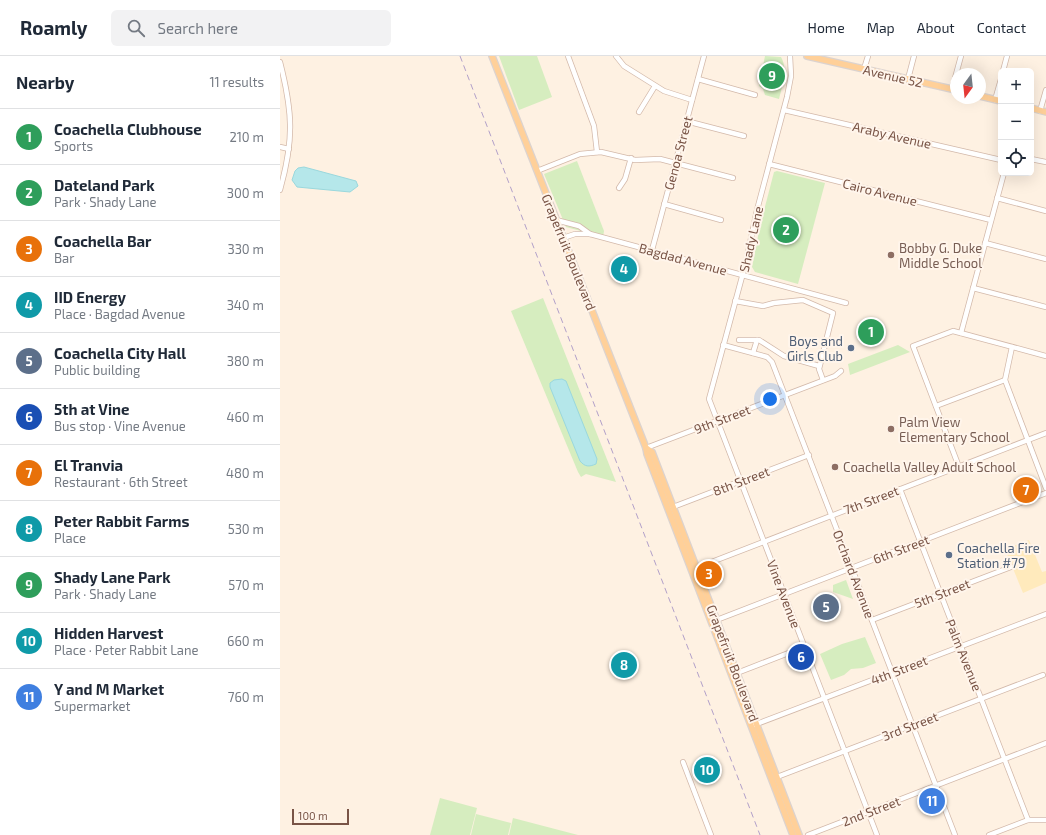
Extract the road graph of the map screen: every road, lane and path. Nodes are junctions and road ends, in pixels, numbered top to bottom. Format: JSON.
{"nodes":[{"id":1,"x":492,"y":56,"type":"edge"},
{"id":2,"x":568,"y":56,"type":"edge"},
{"id":3,"x":616,"y":56,"type":"edge"},
{"id":4,"x":704,"y":56,"type":"edge"},
{"id":5,"x":790,"y":56,"type":"edge"},
{"id":6,"x":807,"y":56,"type":"edge"},
{"id":7,"x":868,"y":56,"type":"edge"},
{"id":8,"x":914,"y":56,"type":"edge"},
{"id":9,"x":961,"y":56,"type":"edge"},
{"id":10,"x":1007,"y":56,"type":"edge"},
{"id":11,"x":821,"y":57,"type":"edge"},
{"id":12,"x":280,"y":62,"type":"edge"},
{"id":13,"x":959,"y":68,"type":"edge"},
{"id":14,"x":1004,"y":68,"type":"edge"},
{"id":15,"x":864,"y":69,"type":"junction"},
{"id":16,"x":282,"y":75,"type":"edge"},
{"id":17,"x":698,"y":79,"type":"junction"},
{"id":18,"x":908,"y":79,"type":"junction"},
{"id":19,"x":656,"y":86,"type":"junction"},
{"id":20,"x":950,"y":89,"type":"edge"},
{"id":21,"x":1046,"y":90,"type":"edge"},
{"id":22,"x":755,"y":95,"type":"dead end"},
{"id":23,"x":986,"y":97,"type":"edge"},
{"id":24,"x":692,"y":100,"type":"junction"},
{"id":25,"x":998,"y":100,"type":"edge"},
{"id":26,"x":784,"y":110,"type":"junction"},
{"id":27,"x":1043,"y":111,"type":"edge"},
{"id":28,"x":639,"y":112,"type":"dead end"},
{"id":29,"x":686,"y":121,"type":"junction"},
{"id":30,"x":744,"y":136,"type":"dead end"},
{"id":31,"x":280,"y":146,"type":"edge"},
{"id":32,"x":289,"y":149,"type":"junction"},
{"id":33,"x":597,"y":152,"type":"junction"},
{"id":34,"x":631,"y":158,"type":"junction"},
{"id":35,"x":998,"y":159,"type":"edge"},
{"id":36,"x":1034,"y":160,"type":"edge"},
{"id":37,"x":1046,"y":162,"type":"edge"},
{"id":38,"x":675,"y":163,"type":"junction"},
{"id":39,"x":769,"y":164,"type":"junction"},
{"id":40,"x":537,"y":171,"type":"junction"},
{"id":41,"x":1003,"y":176,"type":"edge"},
{"id":42,"x":733,"y":178,"type":"dead end"},
{"id":43,"x":619,"y":188,"type":"dead end"},
{"id":44,"x":280,"y":190,"type":"edge"},
{"id":45,"x":997,"y":198,"type":"junction"},
{"id":46,"x":664,"y":204,"type":"junction"},
{"id":47,"x":1046,"y":211,"type":"edge"},
{"id":48,"x":556,"y":220,"type":"junction"},
{"id":49,"x":722,"y":220,"type":"dead end"},
{"id":50,"x":991,"y":220,"type":"junction"},
{"id":51,"x":590,"y":234,"type":"junction"},
{"id":52,"x":563,"y":238,"type":"junction"},
{"id":53,"x":985,"y":243,"type":"junction"},
{"id":54,"x":652,"y":250,"type":"junction"},
{"id":55,"x":1046,"y":259,"type":"edge"},
{"id":56,"x":743,"y":275,"type":"junction"},
{"id":57,"x":973,"y":288,"type":"junction"},
{"id":58,"x":736,"y":301,"type":"junction"},
{"id":59,"x":846,"y":303,"type":"dead end"},
{"id":60,"x":1046,"y":307,"type":"edge"},
{"id":61,"x":961,"y":333,"type":"junction"},
{"id":62,"x":739,"y":340,"type":"dead end"},
{"id":63,"x":757,"y":340,"type":"junction"},
{"id":64,"x":723,"y":346,"type":"junction"},
{"id":65,"x":1012,"y":347,"type":"junction"},
{"id":66,"x":753,"y":353,"type":"junction"},
{"id":67,"x":1046,"y":356,"type":"edge"},
{"id":68,"x":819,"y":366,"type":"junction"},
{"id":69,"x":841,"y":371,"type":"dead end"},
{"id":70,"x":823,"y":380,"type":"junction"},
{"id":71,"x":1005,"y":380,"type":"junction"},
{"id":72,"x":785,"y":395,"type":"junction"},
{"id":73,"x":936,"y":406,"type":"junction"},
{"id":74,"x":717,"y":421,"type":"junction"},
{"id":75,"x":1046,"y":433,"type":"edge"},
{"id":76,"x":1028,"y":440,"type":"junction"},
{"id":77,"x":646,"y":448,"type":"junction"},
{"id":78,"x":808,"y":455,"type":"junction"},
{"id":79,"x":959,"y":466,"type":"junction"},
{"id":80,"x":740,"y":481,"type":"junction"},
{"id":81,"x":1046,"y":488,"type":"edge"},
{"id":82,"x":900,"y":489,"type":"junction"},
{"id":83,"x":1046,"y":493,"type":"edge"},
{"id":84,"x":673,"y":507,"type":"junction"},
{"id":85,"x":832,"y":515,"type":"junction"},
{"id":86,"x":764,"y":542,"type":"junction"},
{"id":87,"x":920,"y":542,"type":"junction"},
{"id":88,"x":1011,"y":567,"type":"dead end"},
{"id":89,"x":696,"y":568,"type":"junction"},
{"id":90,"x":852,"y":568,"type":"junction"},
{"id":91,"x":784,"y":594,"type":"junction"},
{"id":92,"x":940,"y":594,"type":"junction"},
{"id":93,"x":1046,"y":614,"type":"edge"},
{"id":94,"x":872,"y":620,"type":"junction"},
{"id":95,"x":714,"y":621,"type":"junction"},
{"id":96,"x":961,"y":646,"type":"junction"},
{"id":97,"x":804,"y":647,"type":"junction"},
{"id":98,"x":892,"y":672,"type":"junction"},
{"id":99,"x":737,"y":673,"type":"junction"},
{"id":100,"x":1043,"y":675,"type":"dead end"},
{"id":101,"x":824,"y":699,"type":"junction"},
{"id":102,"x":982,"y":699,"type":"junction"},
{"id":103,"x":754,"y":725,"type":"junction"},
{"id":104,"x":913,"y":725,"type":"junction"},
{"id":105,"x":1046,"y":743,"type":"edge"},
{"id":106,"x":844,"y":752,"type":"junction"},
{"id":107,"x":1005,"y":759,"type":"junction"},
{"id":108,"x":683,"y":762,"type":"dead end"},
{"id":109,"x":777,"y":777,"type":"junction"},
{"id":110,"x":936,"y":786,"type":"junction"},
{"id":111,"x":868,"y":812,"type":"junction"},
{"id":112,"x":1028,"y":820,"type":"junction"},
{"id":113,"x":1046,"y":820,"type":"edge"},
{"id":114,"x":711,"y":835,"type":"edge"},
{"id":115,"x":793,"y":835,"type":"edge"},
{"id":116,"x":799,"y":835,"type":"edge"},
{"id":117,"x":808,"y":835,"type":"edge"},
{"id":118,"x":876,"y":835,"type":"edge"},
{"id":119,"x":955,"y":835,"type":"edge"},
{"id":120,"x":989,"y":835,"type":"edge"}],
"edges":[{"from":1,"to":40,"type":"main road","name":"Grapefruit Boulevard"},
{"from":2,"to":33,"type":"street"},
{"from":3,"to":19,"type":"street"},
{"from":4,"to":17,"type":"street","name":"Genoa Street"},
{"from":5,"to":26,"type":"street","name":"Shady Lane"},
{"from":6,"to":11,"type":"main road","name":"Avenue 52"},
{"from":7,"to":15,"type":"street"},
{"from":8,"to":18,"type":"street"},
{"from":9,"to":13,"type":"street"},
{"from":10,"to":14,"type":"street"},
{"from":11,"to":15,"type":"main road","name":"Avenue 52"},
{"from":12,"to":16,"type":"street"},
{"from":15,"to":18,"type":"main road","name":"Avenue 52"},
{"from":16,"to":32,"type":"street"},
{"from":17,"to":22,"type":"street"},
{"from":17,"to":24,"type":"street","name":"Genoa Street"},
{"from":18,"to":20,"type":"main road","name":"Avenue 52"},
{"from":19,"to":24,"type":"street"},
{"from":19,"to":28,"type":"street"},
{"from":21,"to":27,"type":"street"},
{"from":23,"to":25,"type":"main road"},
{"from":24,"to":29,"type":"street","name":"Genoa Street"},
{"from":26,"to":35,"type":"street","name":"Araby Avenue"},
{"from":26,"to":39,"type":"street","name":"Shady Lane"},
{"from":29,"to":30,"type":"street"},
{"from":29,"to":38,"type":"street","name":"Genoa Street"},
{"from":31,"to":32,"type":"street"},
{"from":32,"to":44,"type":"street"},
{"from":33,"to":34,"type":"street"},
{"from":33,"to":40,"type":"street"},
{"from":34,"to":38,"type":"street"},
{"from":34,"to":43,"type":"street"},
{"from":36,"to":37,"type":"street"},
{"from":38,"to":42,"type":"street"},
{"from":38,"to":46,"type":"street","name":"Genoa Street"},
{"from":39,"to":50,"type":"street","name":"Cairo Avenue"},
{"from":39,"to":56,"type":"street","name":"Shady Lane"},
{"from":40,"to":48,"type":"main road","name":"Grapefruit Boulevard"},
{"from":41,"to":45,"type":"street"},
{"from":45,"to":47,"type":"street"},
{"from":45,"to":50,"type":"street"},
{"from":46,"to":49,"type":"street"},
{"from":46,"to":54,"type":"street","name":"Genoa Street"},
{"from":48,"to":51,"type":"street","name":"Bagdad Avenue"},
{"from":48,"to":52,"type":"main road","name":"Grapefruit Boulevard"},
{"from":50,"to":53,"type":"street"},
{"from":51,"to":52,"type":"street","name":"Bagdad Avenue"},
{"from":51,"to":54,"type":"street","name":"Bagdad Avenue"},
{"from":52,"to":77,"type":"main road","name":"Grapefruit Boulevard"},
{"from":53,"to":55,"type":"street"},
{"from":53,"to":57,"type":"street"},
{"from":54,"to":56,"type":"street","name":"Bagdad Avenue"},
{"from":56,"to":58,"type":"street","name":"Shady Lane"},
{"from":56,"to":59,"type":"street","name":"Bagdad Avenue"},
{"from":57,"to":60,"type":"street"},
{"from":57,"to":61,"type":"street"},
{"from":58,"to":64,"type":"street","name":"Shady Lane"},
{"from":58,"to":68,"type":"street"},
{"from":61,"to":65,"type":"street"},
{"from":61,"to":73,"type":"street"},
{"from":62,"to":63,"type":"street"},
{"from":63,"to":66,"type":"street"},
{"from":63,"to":68,"type":"street"},
{"from":64,"to":66,"type":"street","name":"Orchard Avenue"},
{"from":64,"to":74,"type":"street","name":"Shady Lane"},
{"from":65,"to":67,"type":"street"},
{"from":65,"to":71,"type":"street"},
{"from":66,"to":72,"type":"street","name":"Orchard Avenue"},
{"from":68,"to":70,"type":"street"},
{"from":69,"to":70,"type":"street","name":"9th Street"},
{"from":70,"to":72,"type":"street","name":"9th Street"},
{"from":71,"to":73,"type":"street"},
{"from":71,"to":76,"type":"street"},
{"from":72,"to":74,"type":"street","name":"9th Street"},
{"from":72,"to":78,"type":"street","name":"Orchard Avenue"},
{"from":73,"to":79,"type":"street"},
{"from":74,"to":77,"type":"street","name":"9th Street"},
{"from":74,"to":80,"type":"street","name":"Vine Avenue"},
{"from":75,"to":76,"type":"street","name":"7th Street"},
{"from":76,"to":79,"type":"street","name":"7th Street"},
{"from":76,"to":81,"type":"street"},
{"from":77,"to":84,"type":"main road","name":"Grapefruit Boulevard"},
{"from":77,"to":95,"type":"main road","name":"Grapefruit Boulevard"},
{"from":78,"to":80,"type":"street","name":"8th Street"},
{"from":78,"to":85,"type":"street","name":"Orchard Avenue"},
{"from":79,"to":82,"type":"street","name":"7th Street"},
{"from":80,"to":84,"type":"street","name":"8th Street"},
{"from":80,"to":86,"type":"street","name":"Vine Avenue"},
{"from":82,"to":85,"type":"street","name":"7th Street"},
{"from":82,"to":87,"type":"street","name":"Palm Avenue"},
{"from":83,"to":87,"type":"street","name":"6th Street"},
{"from":84,"to":89,"type":"main road","name":"Grapefruit Boulevard"},
{"from":85,"to":86,"type":"street","name":"7th Street"},
{"from":85,"to":90,"type":"street","name":"Orchard Avenue"},
{"from":86,"to":89,"type":"street","name":"7th Street"},
{"from":86,"to":91,"type":"street","name":"Vine Avenue"},
{"from":87,"to":90,"type":"street","name":"6th Street"},
{"from":87,"to":92,"type":"street","name":"Palm Avenue"},
{"from":88,"to":92,"type":"street","name":"5th Street"},
{"from":89,"to":95,"type":"main road","name":"Grapefruit Boulevard"},
{"from":90,"to":91,"type":"street","name":"6th Street"},
{"from":90,"to":94,"type":"street","name":"Orchard Avenue"},
{"from":91,"to":95,"type":"street","name":"6th Street"},
{"from":91,"to":97,"type":"street","name":"Vine Avenue"},
{"from":92,"to":94,"type":"street","name":"5th Street"},
{"from":92,"to":96,"type":"street","name":"Palm Avenue"},
{"from":93,"to":96,"type":"street","name":"4th Street"},
{"from":94,"to":98,"type":"street","name":"Orchard Avenue"},
{"from":95,"to":99,"type":"main road","name":"Grapefruit Boulevard"},
{"from":95,"to":103,"type":"main road","name":"Grapefruit Boulevard"},
{"from":96,"to":98,"type":"street","name":"4th Street"},
{"from":96,"to":102,"type":"street","name":"Palm Avenue"},
{"from":97,"to":99,"type":"street"},
{"from":97,"to":101,"type":"street","name":"Vine Avenue"},
{"from":98,"to":101,"type":"street","name":"4th Street"},
{"from":98,"to":104,"type":"street","name":"Orchard Avenue"},
{"from":99,"to":103,"type":"main road","name":"Grapefruit Boulevard"},
{"from":100,"to":102,"type":"street","name":"3rd Street"},
{"from":101,"to":103,"type":"street","name":"4th Street"},
{"from":101,"to":106,"type":"street","name":"Vine Avenue"},
{"from":102,"to":104,"type":"street","name":"3rd Street"},
{"from":102,"to":107,"type":"street","name":"Palm Avenue"},
{"from":103,"to":109,"type":"main road","name":"Grapefruit Boulevard"},
{"from":103,"to":115,"type":"main road","name":"Grapefruit Boulevard"},
{"from":104,"to":106,"type":"street","name":"3rd Street"},
{"from":104,"to":110,"type":"street","name":"Orchard Avenue"},
{"from":105,"to":107,"type":"street","name":"2nd Street"},
{"from":106,"to":109,"type":"street","name":"3rd Street"},
{"from":106,"to":111,"type":"street","name":"Vine Avenue"},
{"from":107,"to":110,"type":"street","name":"2nd Street"},
{"from":107,"to":112,"type":"street","name":"Palm Avenue"},
{"from":108,"to":114,"type":"street"},
{"from":109,"to":116,"type":"main road","name":"Grapefruit Boulevard"},
{"from":110,"to":111,"type":"street","name":"2nd Street"},
{"from":110,"to":119,"type":"street","name":"Orchard Avenue"},
{"from":111,"to":117,"type":"street","name":"2nd Street"},
{"from":111,"to":118,"type":"street","name":"Vine Avenue"},
{"from":112,"to":113,"type":"street"},
{"from":112,"to":120,"type":"street"}]}
